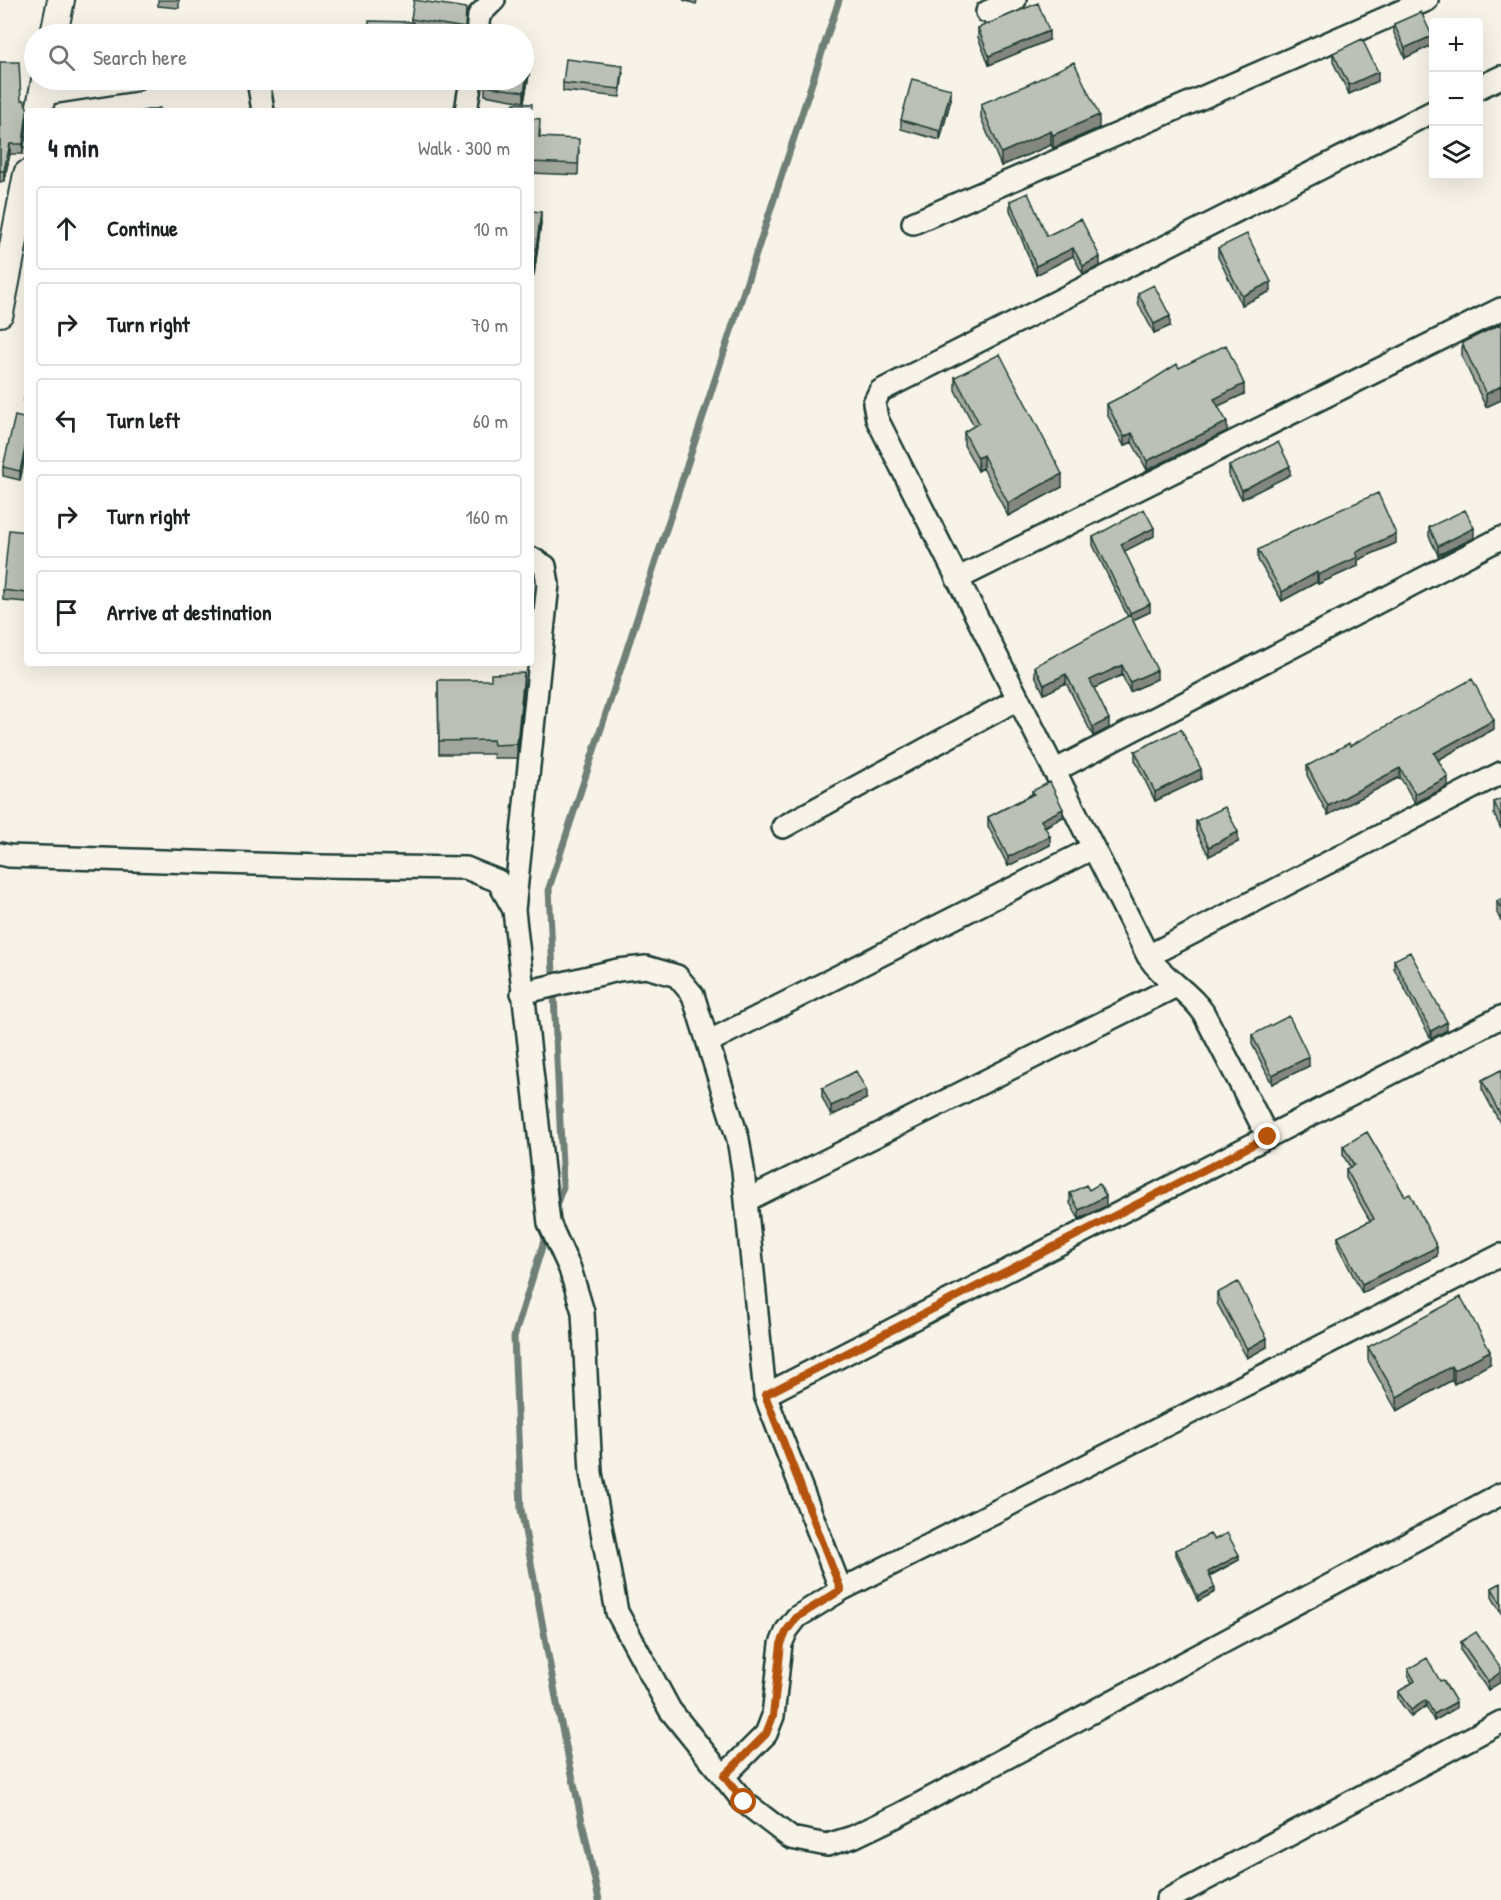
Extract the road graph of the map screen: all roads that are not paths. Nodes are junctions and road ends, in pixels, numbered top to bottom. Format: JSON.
{"nodes":[{"id":1,"x":61,"y":0,"type":"edge"},
{"id":2,"x":494,"y":0,"type":"edge"},
{"id":3,"x":1015,"y":0,"type":"edge"},
{"id":4,"x":1427,"y":0,"type":"edge"},
{"id":5,"x":987,"y":12,"type":"dead end"},
{"id":6,"x":56,"y":24,"type":"edge"},
{"id":7,"x":478,"y":24,"type":"edge"},
{"id":8,"x":1501,"y":77,"type":"edge"},
{"id":9,"x":1483,"y":86,"type":"edge"},
{"id":10,"x":73,"y":90,"type":"edge"},
{"id":11,"x":260,"y":90,"type":"edge"},
{"id":12,"x":469,"y":90,"type":"edge"},
{"id":13,"x":42,"y":95,"type":"edge"},
{"id":14,"x":263,"y":108,"type":"edge"},
{"id":15,"x":466,"y":108,"type":"edge"},
{"id":16,"x":1429,"y":114,"type":"edge"},
{"id":17,"x":24,"y":189,"type":"edge"},
{"id":18,"x":913,"y":223,"type":"dead end"},
{"id":19,"x":1501,"y":309,"type":"edge"},
{"id":20,"x":0,"y":313,"type":"edge"},
{"id":21,"x":1501,"y":538,"type":"edge"},
{"id":22,"x":534,"y":560,"type":"edge"},
{"id":23,"x":957,"y":579,"type":"junction"},
{"id":24,"x":1018,"y":699,"type":"junction"},
{"id":25,"x":1054,"y":771,"type":"junction"},
{"id":26,"x":1501,"y":773,"type":"edge"},
{"id":27,"x":783,"y":827,"type":"dead end"},
{"id":28,"x":1094,"y":848,"type":"junction"},
{"id":29,"x":0,"y":854,"type":"edge"},
{"id":30,"x":514,"y":910,"type":"junction"},
{"id":31,"x":1148,"y":956,"type":"junction"},
{"id":32,"x":1176,"y":986,"type":"junction"},
{"id":33,"x":522,"y":993,"type":"junction"},
{"id":34,"x":1501,"y":1017,"type":"edge"},
{"id":35,"x":708,"y":1042,"type":"junction"},
{"id":36,"x":1268,"y":1137,"type":"junction"},
{"id":37,"x":747,"y":1200,"type":"junction"},
{"id":38,"x":1501,"y":1255,"type":"edge"},
{"id":39,"x":765,"y":1395,"type":"junction"},
{"id":40,"x":1501,"y":1494,"type":"edge"},
{"id":41,"x":841,"y":1590,"type":"junction"},
{"id":42,"x":1501,"y":1722,"type":"edge"},
{"id":43,"x":724,"y":1776,"type":"junction"},
{"id":44,"x":1167,"y":1900,"type":"edge"}],
"edges":[{"from":1,"to":6,"type":"street"},
{"from":2,"to":7,"type":"street"},
{"from":3,"to":5,"type":"street"},
{"from":4,"to":18,"type":"street"},
{"from":8,"to":9,"type":"street"},
{"from":10,"to":13,"type":"street"},
{"from":11,"to":14,"type":"street"},
{"from":12,"to":15,"type":"street"},
{"from":16,"to":23,"type":"street"},
{"from":17,"to":20,"type":"street"},
{"from":19,"to":23,"type":"street"},
{"from":21,"to":25,"type":"street"},
{"from":22,"to":30,"type":"street"},
{"from":23,"to":24,"type":"street"},
{"from":24,"to":25,"type":"street"},
{"from":24,"to":27,"type":"street"},
{"from":25,"to":28,"type":"street"},
{"from":26,"to":31,"type":"street"},
{"from":28,"to":31,"type":"street"},
{"from":28,"to":35,"type":"street"},
{"from":29,"to":30,"type":"street"},
{"from":30,"to":33,"type":"street"},
{"from":31,"to":32,"type":"street"},
{"from":32,"to":36,"type":"street"},
{"from":32,"to":37,"type":"street"},
{"from":33,"to":35,"type":"street"},
{"from":33,"to":43,"type":"street"},
{"from":34,"to":36,"type":"street"},
{"from":35,"to":37,"type":"street"},
{"from":36,"to":39,"type":"street"},
{"from":37,"to":39,"type":"street"},
{"from":38,"to":41,"type":"street"},
{"from":39,"to":41,"type":"street"},
{"from":40,"to":43,"type":"street"},
{"from":41,"to":43,"type":"street"},
{"from":42,"to":44,"type":"street"}]}
